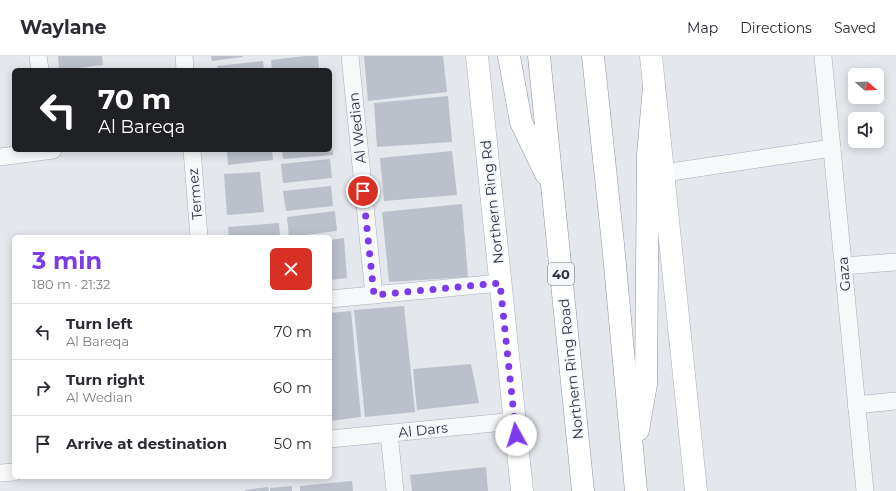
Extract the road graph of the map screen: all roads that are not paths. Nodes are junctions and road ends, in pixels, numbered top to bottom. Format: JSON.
{"nodes":[{"id":1,"x":38,"y":56,"type":"edge"},
{"id":2,"x":184,"y":56,"type":"edge"},
{"id":3,"x":350,"y":56,"type":"edge"},
{"id":4,"x":477,"y":56,"type":"edge"},
{"id":5,"x":509,"y":56,"type":"edge"},
{"id":6,"x":539,"y":56,"type":"edge"},
{"id":7,"x":593,"y":56,"type":"edge"},
{"id":8,"x":651,"y":56,"type":"edge"},
{"id":9,"x":823,"y":56,"type":"edge"},
{"id":10,"x":40,"y":68,"type":"edge"},
{"id":11,"x":185,"y":68,"type":"edge"},
{"id":12,"x":654,"y":86,"type":"junction"},
{"id":13,"x":832,"y":148,"type":"junction"},
{"id":14,"x":36,"y":152,"type":"edge"},
{"id":15,"x":192,"y":152,"type":"edge"},
{"id":16,"x":0,"y":157,"type":"edge"},
{"id":17,"x":664,"y":173,"type":"junction"},
{"id":18,"x":552,"y":186,"type":"junction"},
{"id":19,"x":199,"y":235,"type":"edge"},
{"id":20,"x":896,"y":262,"type":"edge"},
{"id":21,"x":843,"y":266,"type":"junction"},
{"id":22,"x":500,"y":283,"type":"junction"},
{"id":23,"x":374,"y":295,"type":"junction"},
{"id":24,"x":332,"y":298,"type":"edge"},
{"id":25,"x":896,"y":401,"type":"edge"},
{"id":26,"x":856,"y":405,"type":"junction"},
{"id":27,"x":515,"y":421,"type":"junction"},
{"id":28,"x":389,"y":434,"type":"junction"},
{"id":29,"x":332,"y":439,"type":"edge"},
{"id":30,"x":633,"y":457,"type":"junction"},
{"id":31,"x":12,"y":472,"type":"edge"},
{"id":32,"x":0,"y":473,"type":"edge"},
{"id":33,"x":395,"y":491,"type":"edge"},
{"id":34,"x":522,"y":491,"type":"edge"},
{"id":35,"x":583,"y":491,"type":"edge"},
{"id":36,"x":636,"y":491,"type":"edge"},
{"id":37,"x":696,"y":491,"type":"edge"},
{"id":38,"x":865,"y":491,"type":"edge"}],
"edges":[{"from":1,"to":10,"type":"street"},
{"from":2,"to":11,"type":"street"},
{"from":3,"to":23,"type":"street","name":"Al Wedian"},
{"from":4,"to":22,"type":"main road","name":"Northern Ring Rd"},
{"from":5,"to":18,"type":"main road"},
{"from":6,"to":18,"type":"main road","name":"Northern Ring Road","number":"40"},
{"from":7,"to":30,"type":"main road"},
{"from":8,"to":12,"type":"main road"},
{"from":9,"to":13,"type":"street","name":"Gaza"},
{"from":12,"to":17,"type":"main road"},
{"from":12,"to":30,"type":"main road"},
{"from":13,"to":17,"type":"street"},
{"from":13,"to":21,"type":"street","name":"Gaza"},
{"from":14,"to":16,"type":"street"},
{"from":15,"to":19,"type":"street","name":"Termez"},
{"from":17,"to":37,"type":"main road"},
{"from":18,"to":35,"type":"main road","name":"Northern Ring Road","number":"40"},
{"from":20,"to":21,"type":"street"},
{"from":21,"to":26,"type":"street","name":"Gaza"},
{"from":22,"to":23,"type":"street"},
{"from":22,"to":27,"type":"main road","name":"Northern Ring Rd"},
{"from":23,"to":24,"type":"street"},
{"from":25,"to":26,"type":"street"},
{"from":26,"to":38,"type":"street","name":"Gaza"},
{"from":27,"to":28,"type":"street","name":"Al Dars"},
{"from":27,"to":34,"type":"main road","name":"Northern Ring Rd"},
{"from":28,"to":29,"type":"street","name":"Al Dars"},
{"from":28,"to":33,"type":"street"},
{"from":30,"to":36,"type":"main road"},
{"from":31,"to":32,"type":"street"}]}
